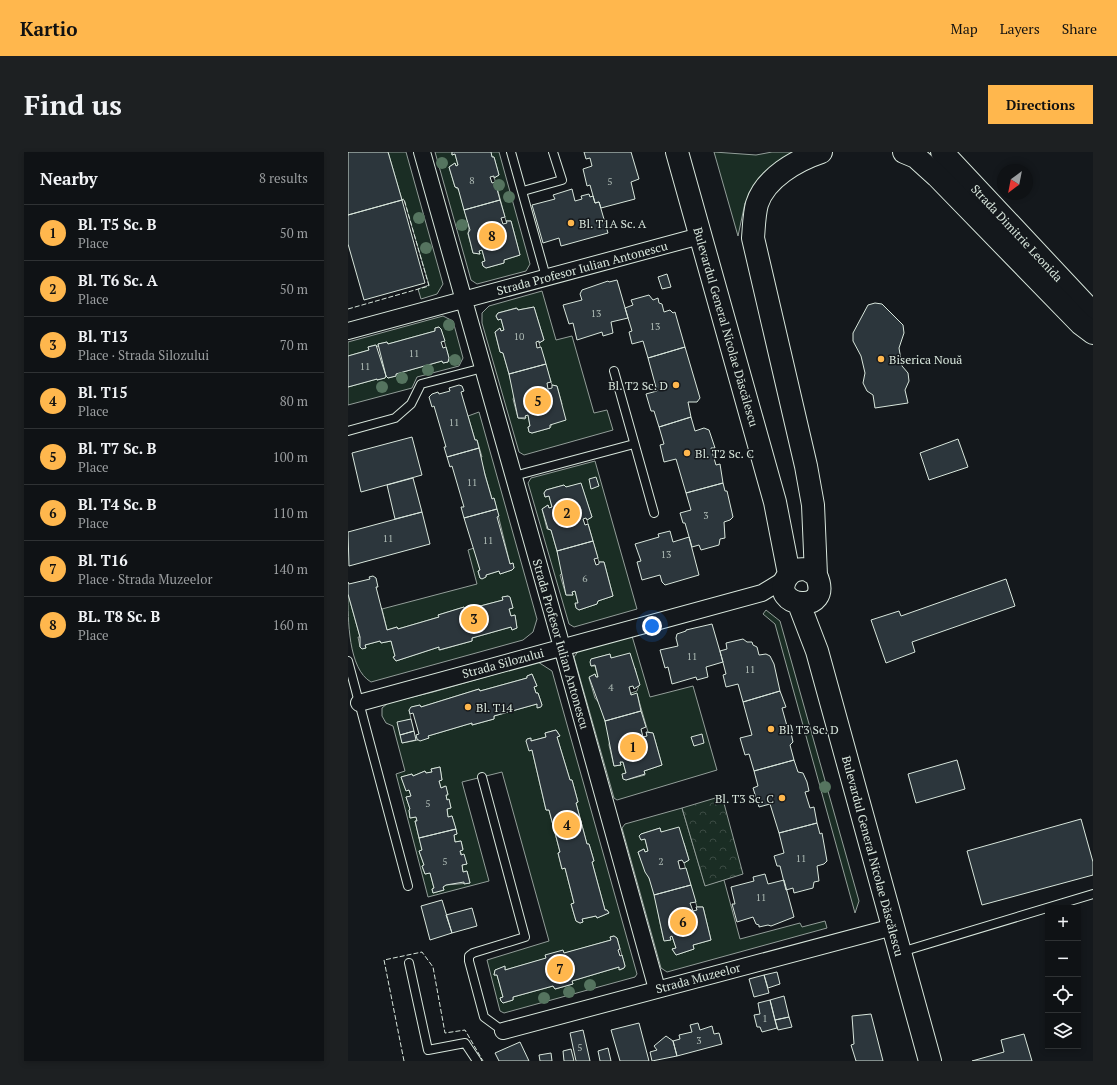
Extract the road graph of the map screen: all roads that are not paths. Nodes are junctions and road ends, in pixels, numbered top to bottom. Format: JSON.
{"nodes":[{"id":1,"x":422,"y":152,"type":"edge"},
{"id":2,"x":511,"y":152,"type":"edge"},
{"id":3,"x":553,"y":152,"type":"edge"},
{"id":4,"x":677,"y":152,"type":"edge"},
{"id":5,"x":821,"y":152,"type":"edge"},
{"id":6,"x":904,"y":152,"type":"edge"},
{"id":7,"x":942,"y":152,"type":"edge"},
{"id":8,"x":523,"y":191,"type":"junction"},
{"id":9,"x":700,"y":236,"type":"junction"},
{"id":10,"x":546,"y":277,"type":"junction"},
{"id":11,"x":464,"y":300,"type":"junction"},
{"id":12,"x":1093,"y":313,"type":"edge"},
{"id":13,"x":348,"y":331,"type":"edge"},
{"id":14,"x":1093,"y":333,"type":"edge"},
{"id":15,"x":483,"y":368,"type":"junction"},
{"id":16,"x":614,"y":371,"type":"dead end"},
{"id":17,"x":348,"y":431,"type":"edge"},
{"id":18,"x":634,"y":444,"type":"junction"},
{"id":19,"x":514,"y":476,"type":"junction"},
{"id":20,"x":654,"y":513,"type":"dead end"},
{"id":21,"x":799,"y":574,"type":"junction"},
{"id":22,"x":762,"y":593,"type":"junction"},
{"id":23,"x":802,"y":601,"type":"junction"},
{"id":24,"x":562,"y":647,"type":"junction"},
{"id":25,"x":348,"y":661,"type":"edge"},
{"id":26,"x":359,"y":703,"type":"junction"},
{"id":27,"x":482,"y":777,"type":"dead end"},
{"id":28,"x":408,"y":886,"type":"dead end"},
{"id":29,"x":1093,"y":894,"type":"edge"},
{"id":30,"x":893,"y":927,"type":"junction"},
{"id":31,"x":900,"y":952,"type":"junction"},
{"id":32,"x":409,"y":963,"type":"dead end"},
{"id":33,"x":657,"y":989,"type":"junction"},
{"id":34,"x":502,"y":1031,"type":"joint"},
{"id":35,"x":477,"y":1061,"type":"edge"},
{"id":36,"x":930,"y":1061,"type":"edge"}],
"edges":[{"from":1,"to":11,"type":"street","name":"Strada Profesor Iulian Antonescu"},
{"from":2,"to":8,"type":"lane"},
{"from":3,"to":8,"type":"lane"},
{"from":4,"to":9,"type":"main road","name":"Bulevardul General Nicolae Dăscălescu"},
{"from":5,"to":21,"type":"main road"},
{"from":6,"to":14,"type":"main road"},
{"from":7,"to":12,"type":"main road","name":"Strada Dimitrie Leonida"},
{"from":8,"to":10,"type":"lane"},
{"from":9,"to":10,"type":"street","name":"Strada Profesor Iulian Antonescu"},
{"from":9,"to":21,"type":"main road","name":"Bulevardul General Nicolae Dăscălescu"},
{"from":10,"to":11,"type":"street","name":"Strada Profesor Iulian Antonescu"},
{"from":11,"to":13,"type":"street","name":"Strada Profesor Iulian Antonescu"},
{"from":11,"to":15,"type":"street","name":"Strada Profesor Iulian Antonescu"},
{"from":15,"to":17,"type":"lane"},
{"from":15,"to":19,"type":"street","name":"Strada Profesor Iulian Antonescu"},
{"from":16,"to":18,"type":"lane"},
{"from":18,"to":19,"type":"lane"},
{"from":18,"to":20,"type":"lane"},
{"from":19,"to":24,"type":"street","name":"Strada Profesor Iulian Antonescu"},
{"from":21,"to":22,"type":"street","name":"Strada Silozului"},
{"from":21,"to":23,"type":"main road","name":"Bulevardul General Nicolae Dăscălescu"},
{"from":21,"to":23,"type":"main road"},
{"from":22,"to":23,"type":"street"},
{"from":22,"to":24,"type":"street","name":"Strada Silozului"},
{"from":23,"to":30,"type":"main road","name":"Bulevardul General Nicolae Dăscălescu"},
{"from":24,"to":26,"type":"street","name":"Strada Silozului"},
{"from":24,"to":33,"type":"street","name":"Strada Profesor Iulian Antonescu"},
{"from":25,"to":26,"type":"lane"},
{"from":26,"to":28,"type":"lane"},
{"from":27,"to":34,"type":"lane"},
{"from":29,"to":31,"type":"lane"},
{"from":30,"to":31,"type":"main road","name":"Bulevardul General Nicolae Dăscălescu"},
{"from":30,"to":33,"type":"street","name":"Strada Muzeelor"},
{"from":31,"to":36,"type":"main road","name":"Bulevardul General Nicolae Dăscălescu"},
{"from":32,"to":35,"type":"lane"},
{"from":33,"to":34,"type":"street","name":"Strada Muzeelor"}]}
